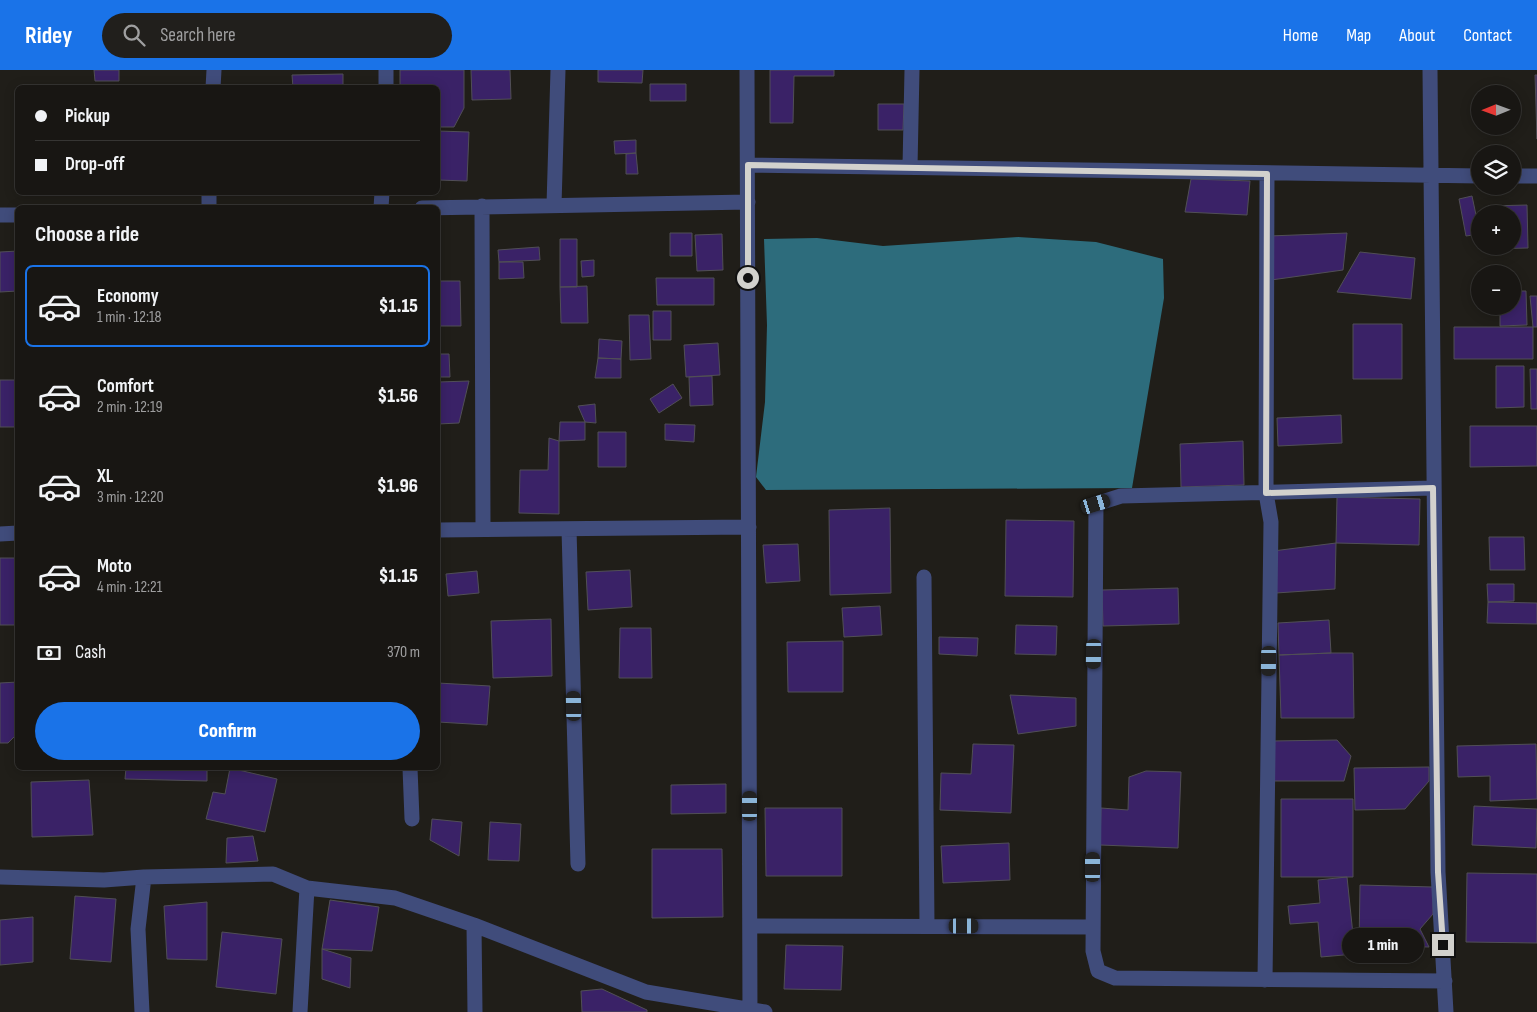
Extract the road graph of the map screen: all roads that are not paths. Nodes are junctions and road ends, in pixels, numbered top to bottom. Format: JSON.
{"nodes":[{"id":1,"x":214,"y":70,"type":"edge"},
{"id":2,"x":386,"y":70,"type":"edge"},
{"id":3,"x":558,"y":70,"type":"edge"},
{"id":4,"x":747,"y":70,"type":"edge"},
{"id":5,"x":912,"y":70,"type":"edge"},
{"id":6,"x":1430,"y":70,"type":"edge"},
{"id":7,"x":213,"y":85,"type":"edge"},
{"id":8,"x":386,"y":85,"type":"edge"},
{"id":9,"x":748,"y":165,"type":"junction"},
{"id":10,"x":910,"y":168,"type":"junction"},
{"id":11,"x":1267,"y":174,"type":"junction"},
{"id":12,"x":1471,"y":176,"type":"edge"},
{"id":13,"x":1521,"y":176,"type":"edge"},
{"id":14,"x":1537,"y":176,"type":"edge"},
{"id":15,"x":1430,"y":177,"type":"junction"},
{"id":16,"x":748,"y":202,"type":"junction"},
{"id":17,"x":554,"y":205,"type":"junction"},
{"id":18,"x":482,"y":206,"type":"junction"},
{"id":19,"x":440,"y":207,"type":"edge"},
{"id":20,"x":15,"y":214,"type":"edge"},
{"id":21,"x":0,"y":215,"type":"edge"},
{"id":22,"x":1433,"y":488,"type":"junction"},
{"id":23,"x":1266,"y":493,"type":"junction"},
{"id":24,"x":749,"y":527,"type":"junction"},
{"id":25,"x":483,"y":529,"type":"junction"},
{"id":26,"x":569,"y":529,"type":"junction"},
{"id":27,"x":440,"y":530,"type":"edge"},
{"id":28,"x":0,"y":534,"type":"edge"},
{"id":29,"x":15,"y":534,"type":"edge"},
{"id":30,"x":924,"y":577,"type":"dead end"},
{"id":31,"x":410,"y":770,"type":"edge"},
{"id":32,"x":412,"y":819,"type":"dead end"},
{"id":33,"x":578,"y":864,"type":"dead end"},
{"id":34,"x":0,"y":877,"type":"edge"},
{"id":35,"x":144,"y":877,"type":"junction"},
{"id":36,"x":307,"y":888,"type":"junction"},
{"id":37,"x":474,"y":925,"type":"junction"},
{"id":38,"x":750,"y":926,"type":"junction"},
{"id":39,"x":927,"y":926,"type":"junction"},
{"id":40,"x":1092,"y":926,"type":"junction"},
{"id":41,"x":1265,"y":980,"type":"junction"},
{"id":42,"x":1445,"y":981,"type":"junction"},
{"id":43,"x":755,"y":1011,"type":"edge"},
{"id":44,"x":142,"y":1012,"type":"edge"},
{"id":45,"x":300,"y":1012,"type":"edge"},
{"id":46,"x":475,"y":1012,"type":"edge"},
{"id":47,"x":1446,"y":1012,"type":"edge"}],
"edges":[{"from":1,"to":7,"type":"street"},
{"from":2,"to":8,"type":"street"},
{"from":3,"to":17,"type":"street"},
{"from":4,"to":9,"type":"street"},
{"from":5,"to":10,"type":"street"},
{"from":6,"to":15,"type":"street"},
{"from":9,"to":10,"type":"street"},
{"from":9,"to":16,"type":"street"},
{"from":10,"to":11,"type":"street"},
{"from":11,"to":15,"type":"street"},
{"from":11,"to":23,"type":"street"},
{"from":12,"to":15,"type":"street"},
{"from":13,"to":14,"type":"street"},
{"from":15,"to":22,"type":"street"},
{"from":16,"to":17,"type":"street"},
{"from":16,"to":24,"type":"street"},
{"from":17,"to":18,"type":"street"},
{"from":18,"to":19,"type":"street"},
{"from":18,"to":25,"type":"street"},
{"from":20,"to":21,"type":"street"},
{"from":22,"to":23,"type":"street"},
{"from":22,"to":42,"type":"street"},
{"from":23,"to":40,"type":"street"},
{"from":23,"to":41,"type":"street"},
{"from":24,"to":26,"type":"street"},
{"from":24,"to":38,"type":"street"},
{"from":25,"to":26,"type":"street"},
{"from":25,"to":27,"type":"street"},
{"from":26,"to":33,"type":"street"},
{"from":28,"to":29,"type":"street"},
{"from":30,"to":39,"type":"street"},
{"from":31,"to":32,"type":"street"},
{"from":34,"to":35,"type":"street"},
{"from":35,"to":36,"type":"street"},
{"from":35,"to":44,"type":"street"},
{"from":36,"to":37,"type":"street"},
{"from":36,"to":45,"type":"street"},
{"from":37,"to":43,"type":"street"},
{"from":37,"to":46,"type":"street"},
{"from":38,"to":39,"type":"street"},
{"from":38,"to":43,"type":"street"},
{"from":39,"to":40,"type":"street"},
{"from":40,"to":41,"type":"street"},
{"from":41,"to":42,"type":"street"},
{"from":42,"to":47,"type":"street"}]}
